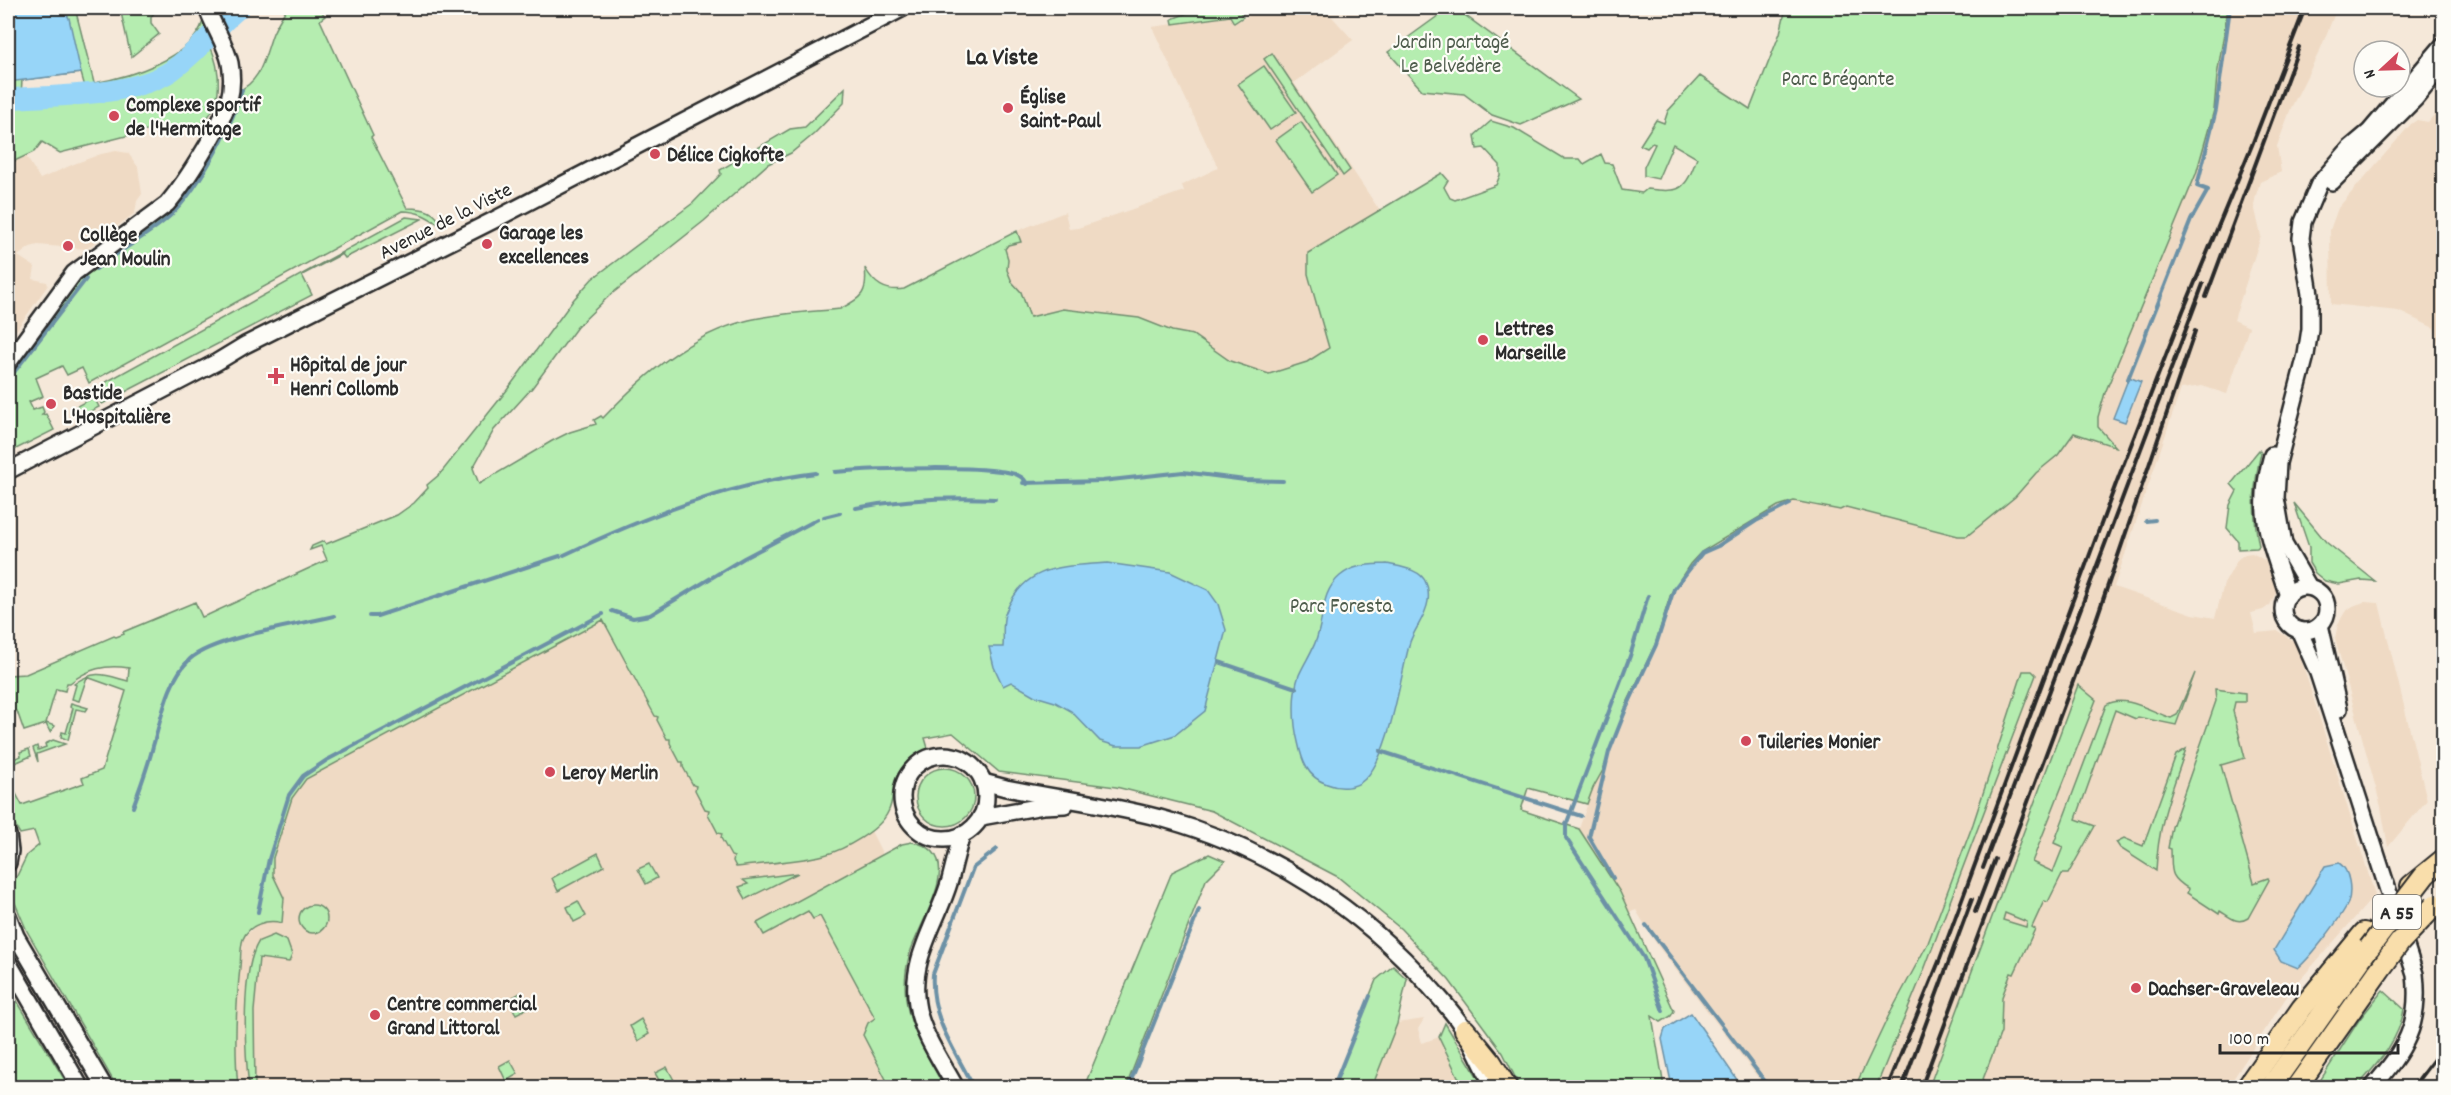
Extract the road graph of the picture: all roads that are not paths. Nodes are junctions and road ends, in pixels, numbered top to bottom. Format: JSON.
{"nodes":[{"id":1,"x":207,"y":8,"type":"edge"},
{"id":2,"x":903,"y":8,"type":"edge"},
{"id":3,"x":2444,"y":44,"type":"edge"},
{"id":4,"x":2444,"y":63,"type":"edge"},
{"id":5,"x":2312,"y":200,"type":"junction"},
{"id":6,"x":8,"y":363,"type":"edge"},
{"id":7,"x":2292,"y":405,"type":"junction"},
{"id":8,"x":8,"y":471,"type":"edge"},
{"id":9,"x":2309,"y":587,"type":"junction"},
{"id":10,"x":2288,"y":596,"type":"junction"},
{"id":11,"x":2320,"y":625,"type":"junction"},
{"id":12,"x":2299,"y":630,"type":"junction"},
{"id":13,"x":983,"y":782,"type":"junction"},
{"id":14,"x":2361,"y":802,"type":"junction"},
{"id":15,"x":1089,"y":804,"type":"junction"},
{"id":16,"x":981,"y":817,"type":"junction"},
{"id":17,"x":8,"y":834,"type":"edge"},
{"id":18,"x":962,"y":835,"type":"junction"},
{"id":19,"x":933,"y":838,"type":"junction"},
{"id":20,"x":2444,"y":859,"type":"edge"},
{"id":21,"x":8,"y":863,"type":"edge"},
{"id":22,"x":952,"y":866,"type":"junction"},
{"id":23,"x":2439,"y":901,"type":"edge"},
{"id":24,"x":8,"y":916,"type":"edge"},
{"id":25,"x":2367,"y":941,"type":"junction"},
{"id":26,"x":8,"y":962,"type":"edge"},
{"id":27,"x":1464,"y":1030,"type":"junction"},
{"id":28,"x":81,"y":1088,"type":"edge"},
{"id":29,"x":105,"y":1088,"type":"edge"},
{"id":30,"x":955,"y":1088,"type":"edge"},
{"id":31,"x":1494,"y":1088,"type":"edge"},
{"id":32,"x":1508,"y":1088,"type":"edge"},
{"id":33,"x":2246,"y":1088,"type":"edge"},
{"id":34,"x":2270,"y":1088,"type":"edge"},
{"id":35,"x":2296,"y":1088,"type":"edge"},
{"id":36,"x":2372,"y":1088,"type":"edge"}],
"edges":[{"from":1,"to":6,"type":"street"},
{"from":2,"to":8,"type":"street","name":"Avenue de la Viste"},
{"from":3,"to":5,"type":"street"},
{"from":4,"to":5,"type":"street"},
{"from":5,"to":7,"type":"street"},
{"from":7,"to":9,"type":"street"},
{"from":7,"to":10,"type":"street"},
{"from":9,"to":10,"type":"street"},
{"from":9,"to":11,"type":"street"},
{"from":10,"to":12,"type":"street"},
{"from":11,"to":12,"type":"street"},
{"from":11,"to":14,"type":"street"},
{"from":12,"to":14,"type":"street"},
{"from":13,"to":15,"type":"street"},
{"from":13,"to":16,"type":"street"},
{"from":13,"to":19,"type":"street"},
{"from":14,"to":36,"type":"street"},
{"from":15,"to":16,"type":"street"},
{"from":15,"to":27,"type":"street"},
{"from":16,"to":18,"type":"street"},
{"from":17,"to":21,"type":"street"},
{"from":18,"to":19,"type":"street"},
{"from":18,"to":22,"type":"street"},
{"from":19,"to":22,"type":"street"},
{"from":20,"to":25,"type":"highway","number":"A 55","bridge":true},
{"from":22,"to":30,"type":"street"},
{"from":23,"to":35,"type":"highway","number":"A 55","bridge":true},
{"from":24,"to":29,"type":"street"},
{"from":25,"to":33,"type":"highway"},
{"from":25,"to":34,"type":"highway","number":"A 55"},
{"from":26,"to":28,"type":"street"},
{"from":27,"to":31,"type":"street"},
{"from":27,"to":32,"type":"highway"}]}
